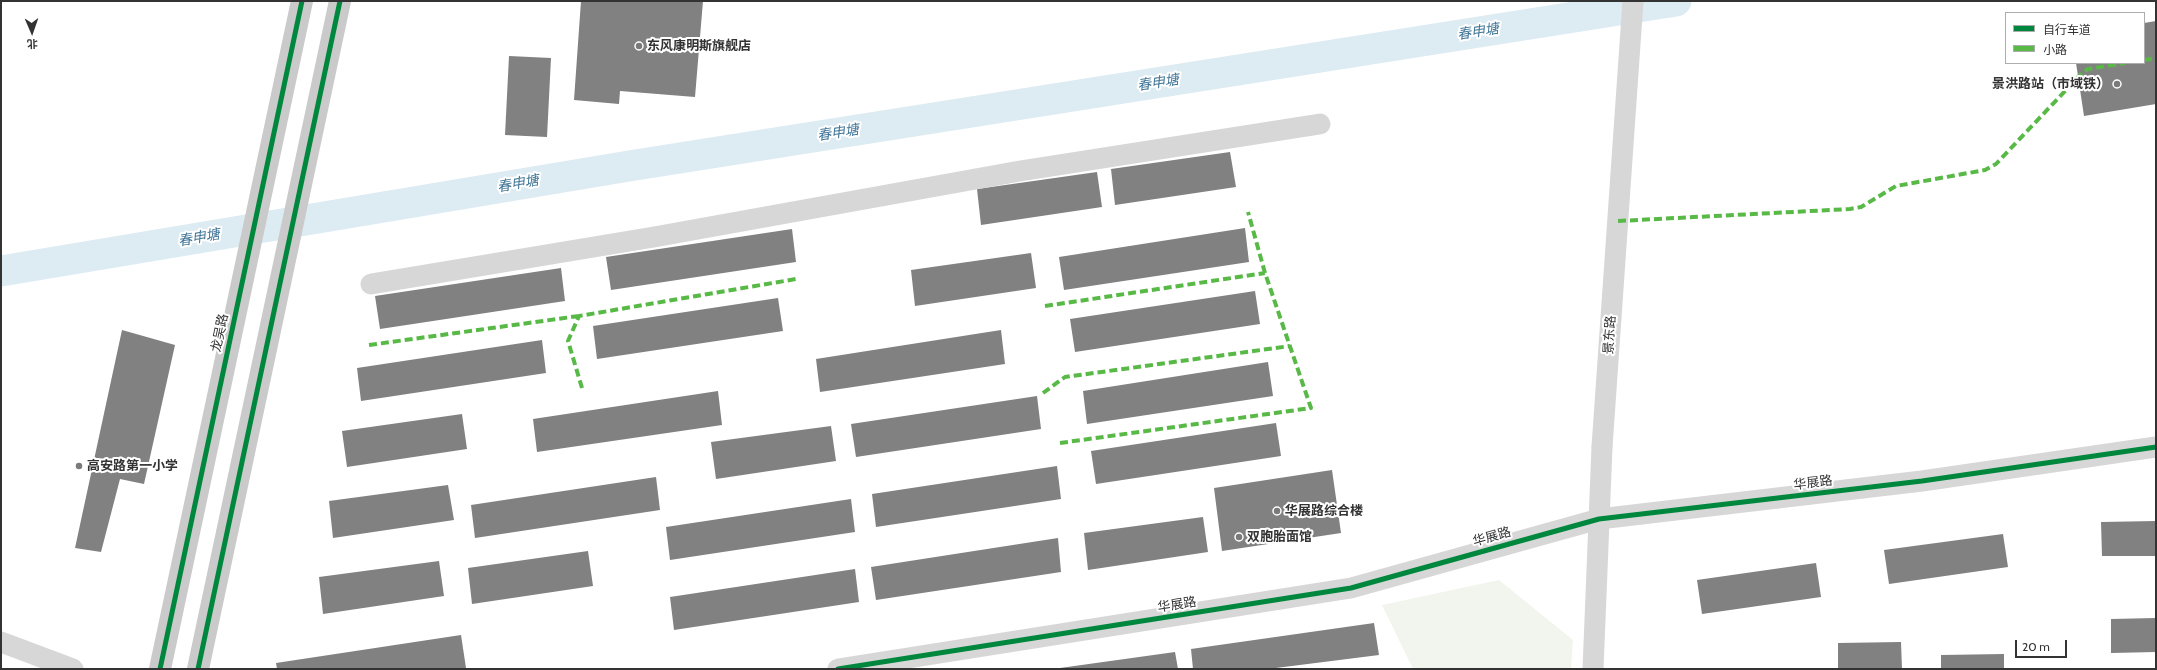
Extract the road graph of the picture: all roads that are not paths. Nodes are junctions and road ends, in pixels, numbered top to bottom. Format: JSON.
{"nodes":[{"id":1,"x":302,"y":1,"type":"edge"},
{"id":2,"x":340,"y":1,"type":"edge"},
{"id":3,"x":1633,"y":1,"type":"edge"},
{"id":4,"x":1320,"y":124,"type":"dead end"},
{"id":5,"x":371,"y":284,"type":"dead end"},
{"id":6,"x":2156,"y":447,"type":"edge"},
{"id":7,"x":1599,"y":519,"type":"junction"},
{"id":8,"x":1,"y":642,"type":"edge"},
{"id":9,"x":954,"y":660,"type":"edge"},
{"id":10,"x":72,"y":669,"type":"edge"},
{"id":11,"x":160,"y":669,"type":"edge"},
{"id":12,"x":198,"y":669,"type":"edge"},
{"id":13,"x":838,"y":669,"type":"edge"},
{"id":14,"x":1593,"y":669,"type":"edge"}],
"edges":[{"from":1,"to":11,"type":"main road","name":"龙吴路"},
{"from":2,"to":12,"type":"main road"},
{"from":3,"to":7,"type":"street","name":"景东路","bridge":true},
{"from":4,"to":5,"type":"street"},
{"from":6,"to":7,"type":"street","name":"华展路"},
{"from":7,"to":9,"type":"street","name":"华展路"},
{"from":7,"to":14,"type":"street","name":"景东路"},
{"from":8,"to":10,"type":"street"},
{"from":9,"to":13,"type":"street","name":"华展路"}]}
